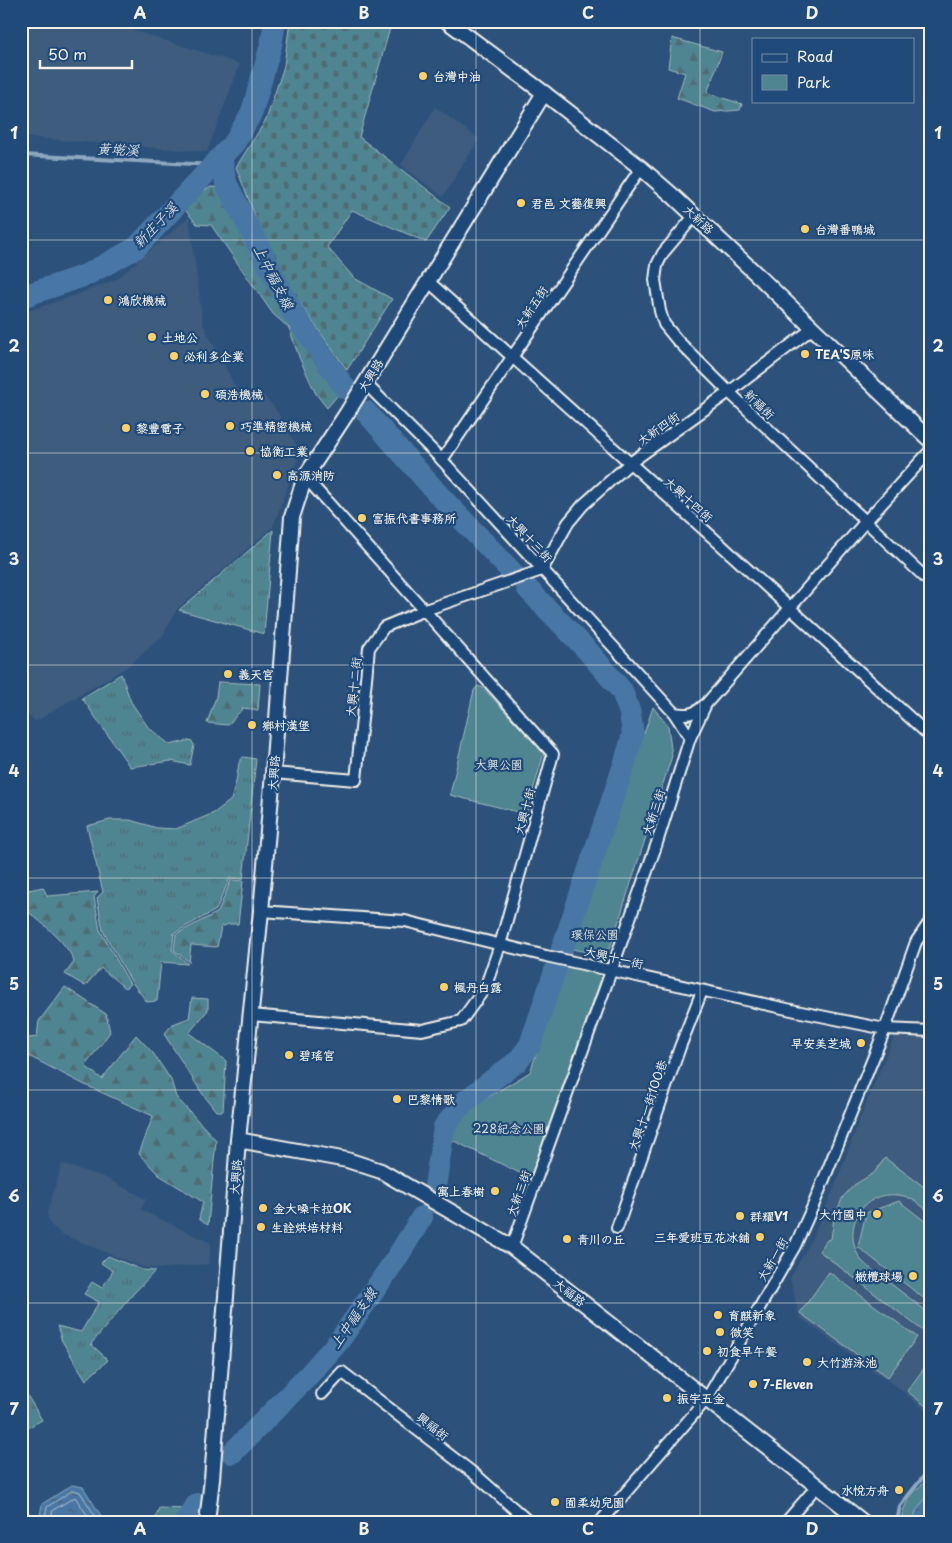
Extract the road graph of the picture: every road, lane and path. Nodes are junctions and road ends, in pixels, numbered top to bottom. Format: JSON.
{"nodes":[{"id":1,"x":447,"y":21,"type":"edge"},
{"id":2,"x":544,"y":93,"type":"junction"},
{"id":3,"x":641,"y":168,"type":"junction"},
{"id":4,"x":695,"y":215,"type":"junction"},
{"id":5,"x":428,"y":281,"type":"junction"},
{"id":6,"x":813,"y":328,"type":"junction"},
{"id":7,"x":512,"y":357,"type":"junction"},
{"id":8,"x":365,"y":383,"type":"junction"},
{"id":9,"x":729,"y":392,"type":"junction"},
{"id":10,"x":931,"y":441,"type":"edge"},
{"id":11,"x":931,"y":450,"type":"edge"},
{"id":12,"x":442,"y":460,"type":"junction"},
{"id":13,"x":630,"y":463,"type":"junction"},
{"id":14,"x":305,"y":477,"type":"junction"},
{"id":15,"x":866,"y":521,"type":"junction"},
{"id":16,"x":542,"y":570,"type":"junction"},
{"id":17,"x":931,"y":583,"type":"edge"},
{"id":18,"x":790,"y":608,"type":"junction"},
{"id":19,"x":425,"y":610,"type":"junction"},
{"id":20,"x":706,"y":704,"type":"junction"},
{"id":21,"x":674,"y":713,"type":"junction"},
{"id":22,"x":931,"y":737,"type":"edge"},
{"id":23,"x":690,"y":738,"type":"junction"},
{"id":24,"x":273,"y":773,"type":"junction"},
{"id":25,"x":261,"y":911,"type":"junction"},
{"id":26,"x":931,"y":920,"type":"edge"},
{"id":27,"x":500,"y":945,"type":"junction"},
{"id":28,"x":612,"y":969,"type":"junction"},
{"id":29,"x":702,"y":991,"type":"junction"},
{"id":30,"x":251,"y":1015,"type":"junction"},
{"id":31,"x":885,"y":1029,"type":"junction"},
{"id":32,"x":931,"y":1031,"type":"edge"},
{"id":33,"x":238,"y":1140,"type":"junction"},
{"id":34,"x":617,"y":1228,"type":"dead end"},
{"id":35,"x":512,"y":1247,"type":"junction"},
{"id":36,"x":322,"y":1394,"type":"dead end"},
{"id":37,"x":706,"y":1400,"type":"junction"},
{"id":38,"x":817,"y":1486,"type":"junction"},
{"id":39,"x":207,"y":1522,"type":"edge"},
{"id":40,"x":529,"y":1522,"type":"edge"},
{"id":41,"x":600,"y":1522,"type":"edge"},
{"id":42,"x":786,"y":1522,"type":"edge"},
{"id":43,"x":863,"y":1522,"type":"edge"}],
"edges":[{"from":1,"to":2,"type":"street","name":"大新路"},
{"from":2,"to":3,"type":"street","name":"大新路"},
{"from":2,"to":5,"type":"street","name":"大興路"},
{"from":3,"to":4,"type":"street","name":"大新路"},
{"from":3,"to":7,"type":"street","name":"大新五街"},
{"from":4,"to":6,"type":"street","name":"大新路"},
{"from":4,"to":9,"type":"street","name":"新福街"},
{"from":5,"to":7,"type":"street","name":"大興十四街"},
{"from":5,"to":8,"type":"street","name":"大興路"},
{"from":6,"to":9,"type":"street","name":"大新四街"},
{"from":6,"to":10,"type":"street","name":"大新路"},
{"from":7,"to":12,"type":"street","name":"大新五街"},
{"from":7,"to":13,"type":"street","name":"大興十四街"},
{"from":8,"to":12,"type":"street","name":"大興十三街"},
{"from":8,"to":14,"type":"street","name":"大興路"},
{"from":9,"to":13,"type":"street","name":"大新四街"},
{"from":9,"to":15,"type":"street","name":"新福街"},
{"from":11,"to":15,"type":"street","name":"大新三街"},
{"from":12,"to":16,"type":"street","name":"大興十三街"},
{"from":13,"to":16,"type":"street","name":"大新四街"},
{"from":13,"to":18,"type":"street","name":"大興十四街"},
{"from":14,"to":19,"type":"street","name":"大興十街"},
{"from":14,"to":24,"type":"street","name":"大興路"},
{"from":15,"to":17,"type":"street","name":"新福街"},
{"from":15,"to":18,"type":"street","name":"大新三街"},
{"from":16,"to":19,"type":"street","name":"大興十二街"},
{"from":16,"to":21,"type":"street","name":"大興十三街"},
{"from":18,"to":20,"type":"street","name":"大新三街"},
{"from":18,"to":22,"type":"street","name":"大興十四街"},
{"from":19,"to":24,"type":"street","name":"大興十二街"},
{"from":19,"to":27,"type":"street","name":"大興十街"},
{"from":20,"to":21,"type":"street"},
{"from":20,"to":23,"type":"street","name":"大新三街"},
{"from":21,"to":23,"type":"street","name":"大興十三街"},
{"from":23,"to":28,"type":"street","name":"大新三街"},
{"from":24,"to":25,"type":"street","name":"大興路"},
{"from":25,"to":27,"type":"street","name":"大興十一街"},
{"from":25,"to":30,"type":"street","name":"大興路"},
{"from":26,"to":31,"type":"street","name":"大新一街"},
{"from":27,"to":28,"type":"street","name":"大興十一街"},
{"from":27,"to":30,"type":"street","name":"大興十街"},
{"from":28,"to":29,"type":"street","name":"大興十一街"},
{"from":28,"to":35,"type":"street","name":"大新三街"},
{"from":29,"to":31,"type":"street","name":"大興十一街"},
{"from":29,"to":34,"type":"street","name":"大興十一街100巷"},
{"from":30,"to":33,"type":"street","name":"大興路"},
{"from":31,"to":32,"type":"street","name":"大興十一街"},
{"from":31,"to":37,"type":"street","name":"大新一街"},
{"from":33,"to":35,"type":"street","name":"大福路"},
{"from":33,"to":39,"type":"street","name":"大興路"},
{"from":35,"to":37,"type":"street","name":"大福路"},
{"from":36,"to":40,"type":"street","name":"興福街"},
{"from":37,"to":38,"type":"street","name":"大福路"},
{"from":37,"to":41,"type":"street","name":"大新一街"},
{"from":38,"to":42,"type":"street"},
{"from":38,"to":43,"type":"street","name":"大福路"}]}
